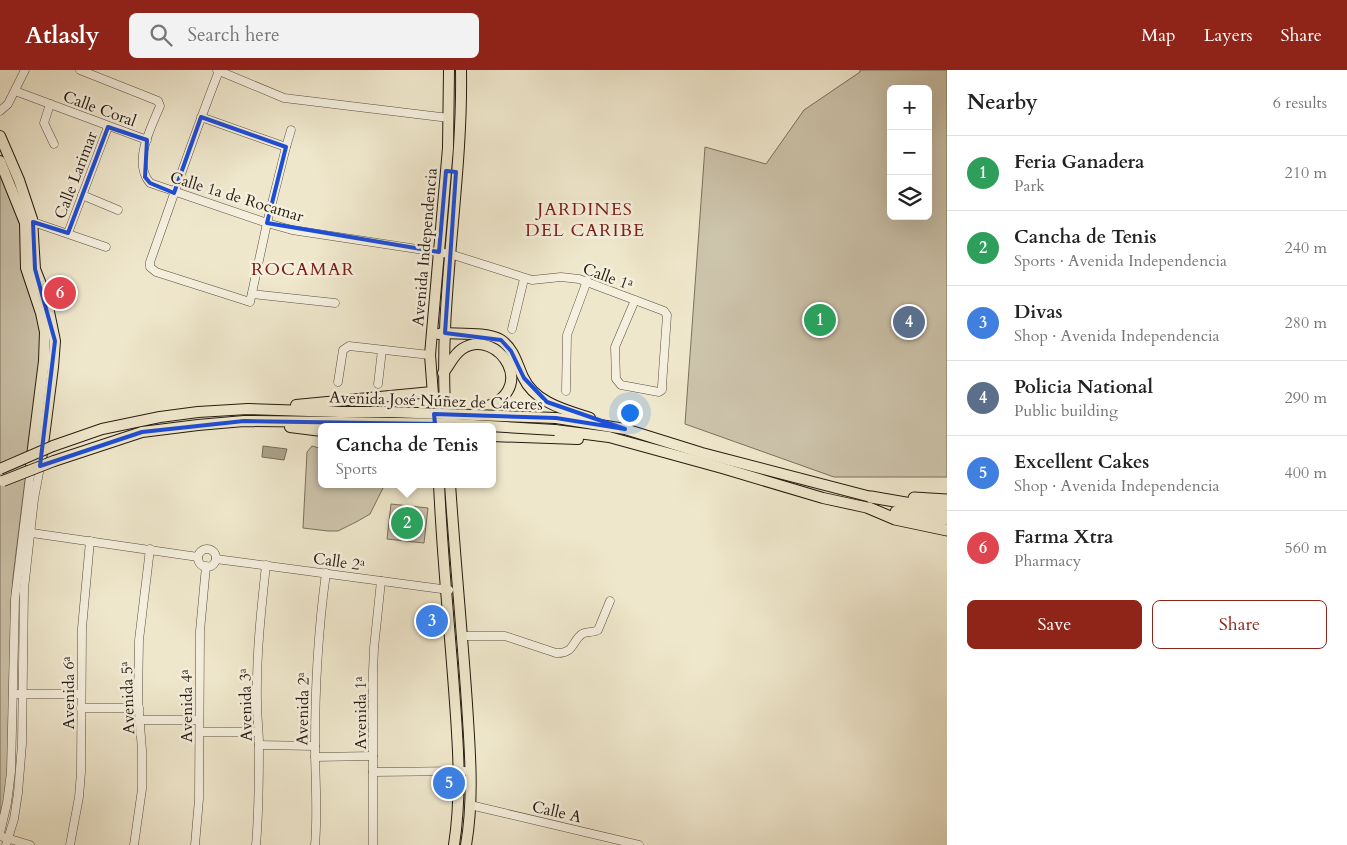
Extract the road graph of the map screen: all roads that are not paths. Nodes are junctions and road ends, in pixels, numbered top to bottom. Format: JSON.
{"nodes":[{"id":1,"x":25,"y":70,"type":"edge"},
{"id":2,"x":80,"y":70,"type":"edge"},
{"id":3,"x":218,"y":70,"type":"edge"},
{"id":4,"x":449,"y":70,"type":"edge"},
{"id":5,"x":461,"y":70,"type":"edge"},
{"id":6,"x":15,"y":91,"type":"junction"},
{"id":7,"x":50,"y":104,"type":"junction"},
{"id":8,"x":0,"y":111,"type":"edge"},
{"id":9,"x":201,"y":117,"type":"junction"},
{"id":10,"x":449,"y":118,"type":"junction"},
{"id":11,"x":108,"y":127,"type":"junction"},
{"id":12,"x":291,"y":130,"type":"dead end"},
{"id":13,"x":0,"y":136,"type":"edge"},
{"id":14,"x":147,"y":140,"type":"junction"},
{"id":15,"x":54,"y":144,"type":"dead end"},
{"id":16,"x":286,"y":147,"type":"junction"},
{"id":17,"x":0,"y":161,"type":"edge"},
{"id":18,"x":451,"y":172,"type":"junction"},
{"id":19,"x":175,"y":193,"type":"junction"},
{"id":20,"x":82,"y":195,"type":"junction"},
{"id":21,"x":118,"y":210,"type":"dead end"},
{"id":22,"x":33,"y":222,"type":"junction"},
{"id":23,"x":266,"y":223,"type":"junction"},
{"id":24,"x":68,"y":233,"type":"junction"},
{"id":25,"x":106,"y":247,"type":"dead end"},
{"id":26,"x":439,"y":252,"type":"junction"},
{"id":27,"x":450,"y":254,"type":"junction"},
{"id":28,"x":524,"y":278,"type":"junction"},
{"id":29,"x":587,"y":282,"type":"junction"},
{"id":30,"x":251,"y":298,"type":"junction"},
{"id":31,"x":635,"y":300,"type":"junction"},
{"id":32,"x":335,"y":303,"type":"dead end"},
{"id":33,"x":512,"y":329,"type":"dead end"},
{"id":34,"x":444,"y":333,"type":"junction"},
{"id":35,"x":432,"y":336,"type":"junction"},
{"id":36,"x":382,"y":350,"type":"junction"},
{"id":37,"x":430,"y":355,"type":"junction"},
{"id":38,"x":443,"y":374,"type":"junction"},
{"id":39,"x":338,"y":382,"type":"dead end"},
{"id":40,"x":378,"y":384,"type":"dead end"},
{"id":41,"x":566,"y":391,"type":"dead end"},
{"id":42,"x":432,"y":392,"type":"junction"},
{"id":43,"x":248,"y":409,"type":"junction"},
{"id":44,"x":388,"y":412,"type":"junction"},
{"id":45,"x":340,"y":417,"type":"junction"},
{"id":46,"x":244,"y":421,"type":"junction"},
{"id":47,"x":436,"y":423,"type":"edge"},
{"id":48,"x":439,"y":423,"type":"edge"},
{"id":49,"x":446,"y":423,"type":"edge"},
{"id":50,"x":496,"y":426,"type":"edge"},
{"id":51,"x":625,"y":428,"type":"junction"},
{"id":52,"x":318,"y":430,"type":"edge"},
{"id":53,"x":496,"y":436,"type":"edge"},
{"id":54,"x":624,"y":441,"type":"junction"},
{"id":55,"x":36,"y":462,"type":"junction"},
{"id":56,"x":0,"y":469,"type":"edge"},
{"id":57,"x":3,"y":481,"type":"dead end"},
{"id":58,"x":439,"y":488,"type":"edge"},
{"id":59,"x":450,"y":488,"type":"edge"},
{"id":60,"x":947,"y":500,"type":"edge"},
{"id":61,"x":870,"y":502,"type":"junction"},
{"id":62,"x":947,"y":510,"type":"edge"},
{"id":63,"x":440,"y":516,"type":"junction"},
{"id":64,"x":452,"y":516,"type":"junction"},
{"id":65,"x":947,"y":519,"type":"edge"},
{"id":66,"x":947,"y":530,"type":"edge"},
{"id":67,"x":26,"y":533,"type":"junction"},
{"id":68,"x":90,"y":541,"type":"junction"},
{"id":69,"x":150,"y":549,"type":"junction"},
{"id":70,"x":198,"y":557,"type":"junction"},
{"id":71,"x":216,"y":559,"type":"junction"},
{"id":72,"x":266,"y":565,"type":"junction"},
{"id":73,"x":206,"y":566,"type":"junction"},
{"id":74,"x":326,"y":573,"type":"junction"},
{"id":75,"x":381,"y":581,"type":"junction"},
{"id":76,"x":446,"y":589,"type":"junction"},
{"id":77,"x":458,"y":591,"type":"junction"},
{"id":78,"x":610,"y":601,"type":"dead end"},
{"id":79,"x":463,"y":636,"type":"junction"},
{"id":80,"x":13,"y":694,"type":"junction"},
{"id":81,"x":22,"y":694,"type":"junction"},
{"id":82,"x":81,"y":694,"type":"junction"},
{"id":83,"x":81,"y":708,"type":"junction"},
{"id":84,"x":139,"y":708,"type":"junction"},
{"id":85,"x":140,"y":720,"type":"junction"},
{"id":86,"x":200,"y":720,"type":"junction"},
{"id":87,"x":200,"y":732,"type":"junction"},
{"id":88,"x":258,"y":732,"type":"junction"},
{"id":89,"x":259,"y":745,"type":"junction"},
{"id":90,"x":315,"y":746,"type":"junction"},
{"id":91,"x":315,"y":756,"type":"junction"},
{"id":92,"x":373,"y":756,"type":"junction"},
{"id":93,"x":458,"y":771,"type":"junction"},
{"id":94,"x":471,"y":771,"type":"junction"},
{"id":95,"x":373,"y":772,"type":"junction"},
{"id":96,"x":470,"y":805,"type":"junction"},
{"id":97,"x":0,"y":835,"type":"edge"},
{"id":98,"x":8,"y":842,"type":"edge"},
{"id":99,"x":617,"y":842,"type":"edge"},
{"id":100,"x":30,"y":845,"type":"edge"},
{"id":101,"x":70,"y":845,"type":"edge"},
{"id":102,"x":134,"y":845,"type":"edge"},
{"id":103,"x":195,"y":845,"type":"edge"},
{"id":104,"x":256,"y":845,"type":"edge"},
{"id":105,"x":315,"y":845,"type":"edge"},
{"id":106,"x":373,"y":845,"type":"edge"},
{"id":107,"x":454,"y":845,"type":"edge"},
{"id":108,"x":466,"y":845,"type":"edge"},
{"id":109,"x":638,"y":845,"type":"edge"}],
"edges":[{"from":1,"to":6,"type":"street"},
{"from":2,"to":14,"type":"street"},
{"from":3,"to":9,"type":"street"},
{"from":3,"to":10,"type":"street"},
{"from":4,"to":10,"type":"main road","name":"Avenida Independencia"},
{"from":5,"to":18,"type":"main road","name":"Avenida Independencia"},
{"from":6,"to":7,"type":"street","name":"Calle Coral"},
{"from":6,"to":8,"type":"street"},
{"from":7,"to":11,"type":"street","name":"Calle Coral"},
{"from":7,"to":15,"type":"street"},
{"from":9,"to":16,"type":"street"},
{"from":9,"to":19,"type":"street"},
{"from":10,"to":18,"type":"main road","name":"Avenida Independencia"},
{"from":11,"to":14,"type":"street","name":"Calle Coral"},
{"from":11,"to":20,"type":"street","name":"Calle Larimar"},
{"from":12,"to":16,"type":"street"},
{"from":13,"to":22,"type":"main road"},
{"from":14,"to":19,"type":"street","name":"Calle 1a de Rocamar"},
{"from":16,"to":23,"type":"street"},
{"from":17,"to":55,"type":"main road"},
{"from":18,"to":26,"type":"main road","name":"Avenida Independencia"},
{"from":18,"to":27,"type":"main road","name":"Avenida Independencia"},
{"from":19,"to":23,"type":"street","name":"Calle 1a de Rocamar"},
{"from":19,"to":30,"type":"street"},
{"from":20,"to":21,"type":"street"},
{"from":20,"to":24,"type":"street","name":"Calle Larimar"},
{"from":22,"to":24,"type":"street"},
{"from":22,"to":55,"type":"main road"},
{"from":23,"to":26,"type":"street","name":"Calle 1a de Rocamar"},
{"from":23,"to":30,"type":"street"},
{"from":24,"to":25,"type":"street"},
{"from":26,"to":27,"type":"street","name":"Calle 1a de Rocamar"},
{"from":26,"to":35,"type":"main road","name":"Avenida Independencia"},
{"from":27,"to":28,"type":"street","name":"Calle 1ª"},
{"from":27,"to":34,"type":"main road","name":"Avenida Independencia"},
{"from":28,"to":29,"type":"street","name":"Calle 1ª"},
{"from":28,"to":33,"type":"street"},
{"from":29,"to":31,"type":"street","name":"Calle 1ª"},
{"from":29,"to":41,"type":"street"},
{"from":30,"to":32,"type":"street"},
{"from":31,"to":31,"type":"street","name":"Calle 1ª"},
{"from":34,"to":35,"type":"main road"},
{"from":34,"to":38,"type":"main road","name":"Avenida Independencia"},
{"from":34,"to":51,"type":"main road"},
{"from":35,"to":37,"type":"main road","name":"Avenida Independencia"},
{"from":36,"to":37,"type":"street"},
{"from":36,"to":39,"type":"street"},
{"from":36,"to":40,"type":"street"},
{"from":37,"to":42,"type":"main road","name":"Avenida Independencia"},
{"from":38,"to":44,"type":"main road","bridge":true},
{"from":38,"to":49,"type":"main road","name":"Avenida Independencia"},
{"from":42,"to":43,"type":"main road"},
{"from":42,"to":47,"type":"main road","name":"Avenida Independencia"},
{"from":43,"to":45,"type":"main road","name":"Avenida José Núñez de Cáceres"},
{"from":43,"to":56,"type":"main road","name":"Avenida José Núñez de Cáceres","bridge":true},
{"from":44,"to":45,"type":"main road","name":"Avenida José Núñez de Cáceres","bridge":true},
{"from":44,"to":51,"type":"main road","name":"Avenida José Núñez de Cáceres","bridge":true},
{"from":45,"to":46,"type":"main road","name":"Avenida José Núñez de Cáceres"},
{"from":45,"to":48,"type":"main road","name":"Avenida José Núñez de Cáceres","bridge":true},
{"from":46,"to":52,"type":"main road"},
{"from":46,"to":57,"type":"main road","name":"Avenida José Núñez de Cáceres","bridge":true},
{"from":50,"to":54,"type":"main road","name":"Avenida José Núñez de Cáceres","bridge":true},
{"from":51,"to":61,"type":"main road","name":"Avenida José Núñez de Cáceres"},
{"from":53,"to":54,"type":"main road"},
{"from":54,"to":61,"type":"main road","name":"Avenida José Núñez de Cáceres"},
{"from":55,"to":67,"type":"street"},
{"from":58,"to":63,"type":"main road"},
{"from":59,"to":64,"type":"main road"},
{"from":60,"to":61,"type":"highway"},
{"from":61,"to":62,"type":"highway"},
{"from":61,"to":65,"type":"highway"},
{"from":61,"to":66,"type":"highway"},
{"from":63,"to":64,"type":"main road"},
{"from":63,"to":76,"type":"main road"},
{"from":64,"to":77,"type":"main road"},
{"from":67,"to":68,"type":"street"},
{"from":67,"to":80,"type":"street"},
{"from":67,"to":81,"type":"street"},
{"from":68,"to":69,"type":"street"},
{"from":68,"to":82,"type":"street","name":"Avenida 6ª"},
{"from":69,"to":70,"type":"street"},
{"from":69,"to":84,"type":"street","name":"Avenida 5ª"},
{"from":70,"to":71,"type":"street"},
{"from":70,"to":73,"type":"street"},
{"from":71,"to":72,"type":"street","name":"Calle 2ª"},
{"from":71,"to":73,"type":"street"},
{"from":72,"to":74,"type":"street","name":"Calle 2ª"},
{"from":72,"to":88,"type":"street","name":"Avenida 3ª"},
{"from":73,"to":86,"type":"street","name":"Avenida 4ª"},
{"from":74,"to":75,"type":"street","name":"Calle 2ª"},
{"from":74,"to":90,"type":"street","name":"Avenida 2ª"},
{"from":75,"to":76,"type":"street","name":"Calle 2ª"},
{"from":75,"to":92,"type":"street","name":"Avenida 1ª"},
{"from":76,"to":77,"type":"street","name":"Calle 2ª"},
{"from":76,"to":93,"type":"main road"},
{"from":77,"to":79,"type":"main road"},
{"from":78,"to":79,"type":"street"},
{"from":79,"to":94,"type":"main road"},
{"from":80,"to":81,"type":"street"},
{"from":80,"to":97,"type":"street"},
{"from":81,"to":82,"type":"street"},
{"from":81,"to":98,"type":"street"},
{"from":82,"to":83,"type":"street","name":"Avenida 6ª"},
{"from":83,"to":84,"type":"street"},
{"from":83,"to":101,"type":"street","name":"Avenida 6ª"},
{"from":84,"to":85,"type":"street","name":"Avenida 5ª"},
{"from":85,"to":86,"type":"street"},
{"from":85,"to":102,"type":"street","name":"Avenida 5ª"},
{"from":86,"to":87,"type":"street","name":"Avenida 4ª"},
{"from":87,"to":88,"type":"street"},
{"from":87,"to":103,"type":"street","name":"Avenida 4ª"},
{"from":88,"to":89,"type":"street","name":"Avenida 3ª"},
{"from":89,"to":90,"type":"street"},
{"from":89,"to":104,"type":"street","name":"Avenida 3ª"},
{"from":90,"to":91,"type":"street","name":"Avenida 2ª"},
{"from":91,"to":92,"type":"street"},
{"from":91,"to":105,"type":"street","name":"Avenida 2ª"},
{"from":92,"to":95,"type":"street","name":"Avenida 1ª"},
{"from":93,"to":94,"type":"street"},
{"from":93,"to":95,"type":"street"},
{"from":93,"to":107,"type":"main road"},
{"from":94,"to":96,"type":"main road"},
{"from":95,"to":106,"type":"street","name":"Avenida 1ª"},
{"from":96,"to":99,"type":"street","name":"Calle A"},
{"from":96,"to":108,"type":"main road"},
{"from":97,"to":98,"type":"street"},
{"from":98,"to":100,"type":"street"},
{"from":99,"to":109,"type":"street","name":"Calle A"}]}
